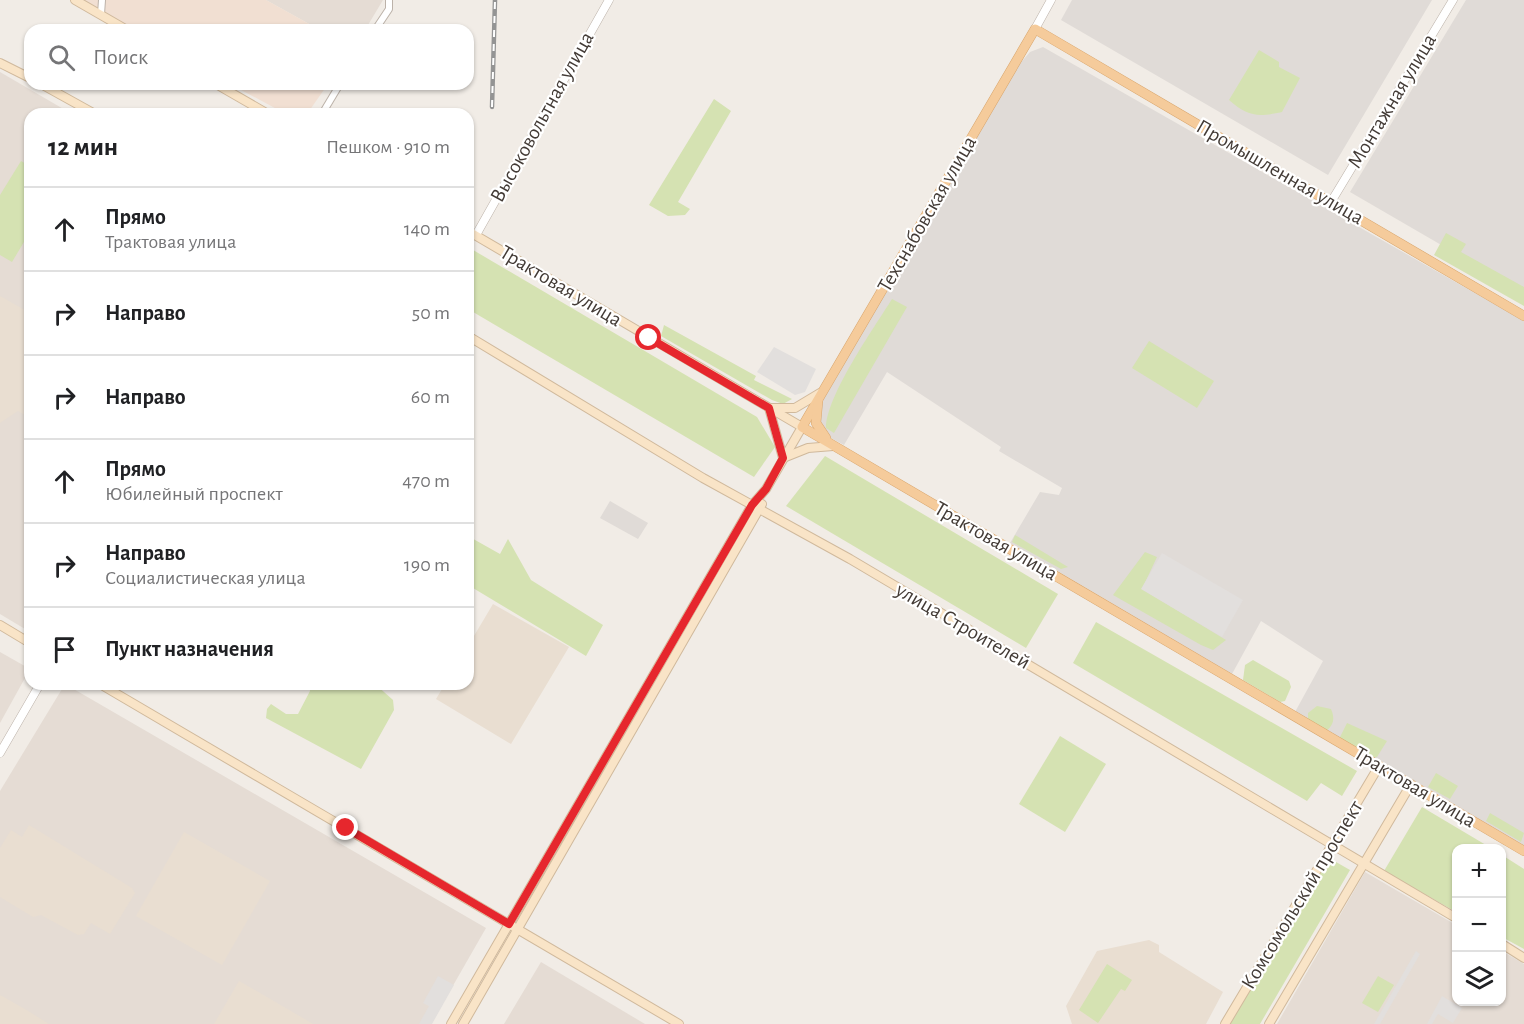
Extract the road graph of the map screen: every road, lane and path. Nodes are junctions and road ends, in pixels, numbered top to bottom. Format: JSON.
{"nodes":[{"id":1,"x":75,"y":0,"type":"edge"},
{"id":2,"x":102,"y":0,"type":"edge"},
{"id":3,"x":389,"y":0,"type":"edge"},
{"id":4,"x":609,"y":0,"type":"edge"},
{"id":5,"x":1051,"y":0,"type":"edge"},
{"id":6,"x":1453,"y":0,"type":"edge"},
{"id":7,"x":101,"y":14,"type":"junction"},
{"id":8,"x":117,"y":24,"type":"edge"},
{"id":9,"x":379,"y":24,"type":"edge"},
{"id":10,"x":1035,"y":29,"type":"junction"},
{"id":11,"x":0,"y":63,"type":"edge"},
{"id":12,"x":24,"y":75,"type":"edge"},
{"id":13,"x":52,"y":90,"type":"edge"},
{"id":14,"x":226,"y":90,"type":"edge"},
{"id":15,"x":336,"y":90,"type":"edge"},
{"id":16,"x":84,"y":108,"type":"edge"},
{"id":17,"x":258,"y":108,"type":"edge"},
{"id":18,"x":326,"y":108,"type":"edge"},
{"id":19,"x":1331,"y":202,"type":"junction"},
{"id":20,"x":474,"y":230,"type":"edge"},
{"id":21,"x":474,"y":234,"type":"edge"},
{"id":22,"x":1524,"y":316,"type":"edge"},
{"id":23,"x":474,"y":340,"type":"edge"},
{"id":24,"x":820,"y":393,"type":"junction"},
{"id":25,"x":769,"y":408,"type":"junction"},
{"id":26,"x":802,"y":427,"type":"junction"},
{"id":27,"x":833,"y":446,"type":"junction"},
{"id":28,"x":783,"y":458,"type":"junction"},
{"id":29,"x":766,"y":489,"type":"junction"},
{"id":30,"x":752,"y":505,"type":"junction"},
{"id":31,"x":760,"y":509,"type":"junction"},
{"id":32,"x":0,"y":625,"type":"edge"},
{"id":33,"x":24,"y":639,"type":"edge"},
{"id":34,"x":37,"y":690,"type":"edge"},
{"id":35,"x":110,"y":690,"type":"edge"},
{"id":36,"x":0,"y":753,"type":"edge"},
{"id":37,"x":1379,"y":766,"type":"junction"},
{"id":38,"x":1411,"y":784,"type":"junction"},
{"id":39,"x":1331,"y":844,"type":"junction"},
{"id":40,"x":1524,"y":851,"type":"edge"},
{"id":41,"x":1364,"y":862,"type":"junction"},
{"id":42,"x":1452,"y":916,"type":"edge"},
{"id":43,"x":509,"y":924,"type":"junction"},
{"id":44,"x":518,"y":929,"type":"junction"},
{"id":45,"x":1506,"y":947,"type":"edge"},
{"id":46,"x":1524,"y":958,"type":"edge"},
{"id":47,"x":451,"y":1024,"type":"edge"},
{"id":48,"x":463,"y":1024,"type":"edge"},
{"id":49,"x":680,"y":1024,"type":"edge"},
{"id":50,"x":1225,"y":1024,"type":"edge"},
{"id":51,"x":1269,"y":1024,"type":"edge"}],
"edges":[{"from":1,"to":7,"type":"main road"},
{"from":2,"to":7,"type":"street"},
{"from":3,"to":9,"type":"street"},
{"from":4,"to":20,"type":"street","name":"Высоковольтная улица"},
{"from":5,"to":10,"type":"street","name":"Техснабовская улица"},
{"from":6,"to":19,"type":"street","name":"Монтажная улица"},
{"from":7,"to":8,"type":"main road"},
{"from":10,"to":19,"type":"main road","name":"Промышленная улица"},
{"from":10,"to":24,"type":"main road","name":"Техснабовская улица"},
{"from":11,"to":12,"type":"main road"},
{"from":13,"to":16,"type":"main road"},
{"from":14,"to":17,"type":"main road"},
{"from":15,"to":18,"type":"street"},
{"from":19,"to":22,"type":"main road","name":"Промышленная улица"},
{"from":21,"to":25,"type":"main road","name":"Трактовая улица"},
{"from":23,"to":30,"type":"main road","name":"улица Строителей"},
{"from":24,"to":25,"type":"main road"},
{"from":24,"to":26,"type":"main road","name":"Техснабовская улица"},
{"from":24,"to":27,"type":"main road"},
{"from":25,"to":26,"type":"main road","name":"Трактовая улица"},
{"from":25,"to":28,"type":"main road"},
{"from":26,"to":27,"type":"main road","name":"Трактовая улица"},
{"from":26,"to":28,"type":"main road"},
{"from":27,"to":28,"type":"main road"},
{"from":27,"to":37,"type":"main road","name":"Трактовая улица"},
{"from":28,"to":29,"type":"main road"},
{"from":29,"to":30,"type":"main road"},
{"from":29,"to":31,"type":"main road"},
{"from":30,"to":31,"type":"main road","name":"улица Строителей"},
{"from":30,"to":43,"type":"main road"},
{"from":31,"to":39,"type":"main road","name":"улица Строителей"},
{"from":31,"to":44,"type":"main road"},
{"from":32,"to":33,"type":"main road"},
{"from":34,"to":36,"type":"street"},
{"from":35,"to":43,"type":"main road"},
{"from":37,"to":38,"type":"main road","name":"Трактовая улица"},
{"from":37,"to":39,"type":"main road","name":"Комсомольский проспект"},
{"from":38,"to":40,"type":"main road","name":"Трактовая улица"},
{"from":38,"to":41,"type":"main road","name":"Комсомольский проспект"},
{"from":39,"to":41,"type":"main road","name":"улица Строителей"},
{"from":39,"to":50,"type":"main road","name":"Комсомольский проспект"},
{"from":41,"to":42,"type":"main road","name":"улица Строителей"},
{"from":41,"to":51,"type":"main road","name":"Комсомольский проспект"},
{"from":43,"to":44,"type":"main road"},
{"from":43,"to":47,"type":"main road"},
{"from":44,"to":48,"type":"main road"},
{"from":44,"to":49,"type":"main road"},
{"from":45,"to":46,"type":"main road"}]}
